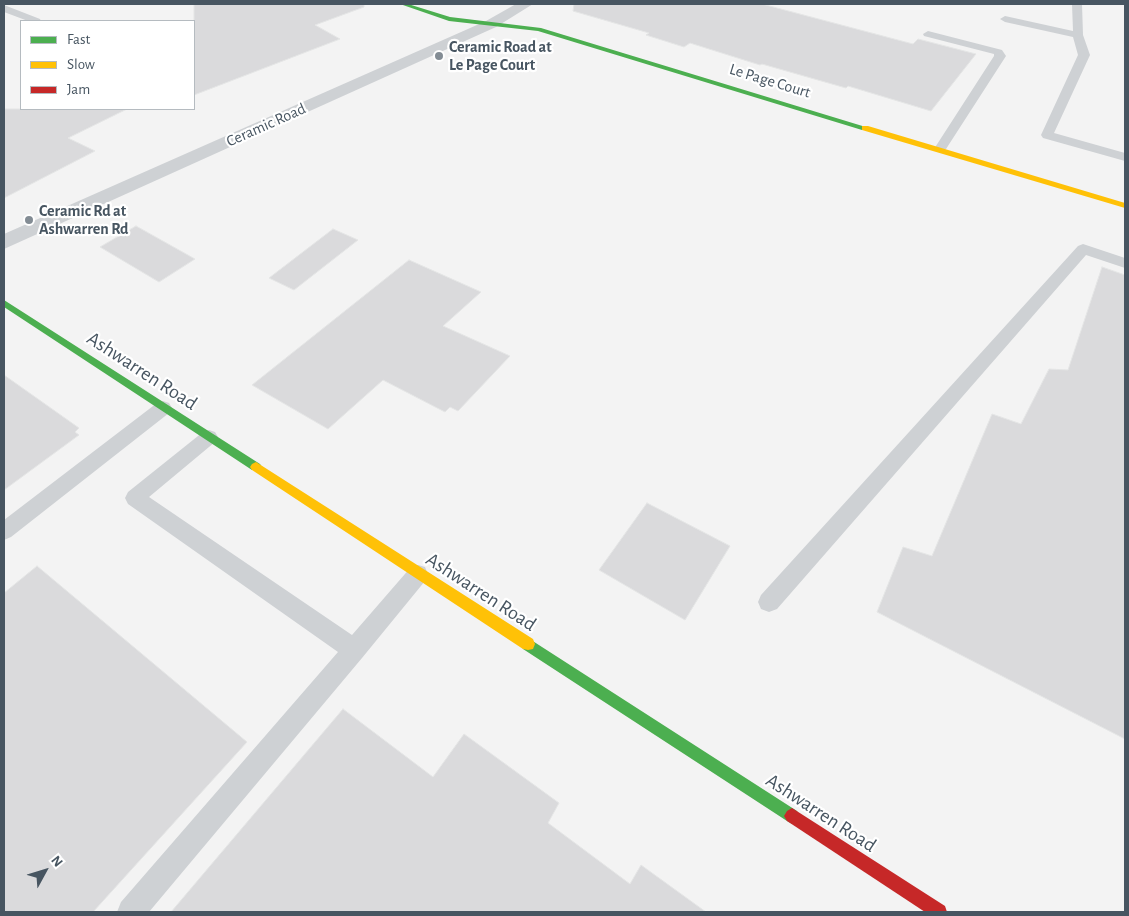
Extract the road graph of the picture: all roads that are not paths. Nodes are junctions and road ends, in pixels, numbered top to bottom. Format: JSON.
{"nodes":[{"id":1,"x":402,"y":4,"type":"edge"},
{"id":2,"x":526,"y":4,"type":"edge"},
{"id":3,"x":1077,"y":4,"type":"edge"},
{"id":4,"x":4,"y":8,"type":"edge"},
{"id":5,"x":1005,"y":19,"type":"dead end"},
{"id":6,"x":34,"y":20,"type":"edge"},
{"id":7,"x":491,"y":24,"type":"junction"},
{"id":8,"x":928,"y":34,"type":"dead end"},
{"id":9,"x":1078,"y":35,"type":"junction"},
{"id":10,"x":940,"y":149,"type":"junction"},
{"id":11,"x":1125,"y":157,"type":"edge"},
{"id":12,"x":1125,"y":206,"type":"edge"},
{"id":13,"x":4,"y":242,"type":"edge"},
{"id":14,"x":1125,"y":263,"type":"edge"},
{"id":15,"x":4,"y":303,"type":"edge"},
{"id":16,"x":163,"y":408,"type":"junction"},
{"id":17,"x":209,"y":437,"type":"junction"},
{"id":18,"x":4,"y":531,"type":"edge"},
{"id":19,"x":418,"y":574,"type":"junction"},
{"id":20,"x":769,"y":602,"type":"dead end"},
{"id":21,"x":354,"y":650,"type":"junction"},
{"id":22,"x":131,"y":912,"type":"edge"},
{"id":23,"x":938,"y":912,"type":"edge"}],
"edges":[{"from":1,"to":7,"type":"street","name":"Le Page Court"},
{"from":2,"to":7,"type":"street","name":"Ceramic Road"},
{"from":3,"to":9,"type":"lane"},
{"from":4,"to":6,"type":"lane"},
{"from":5,"to":9,"type":"lane"},
{"from":7,"to":10,"type":"street","name":"Le Page Court"},
{"from":7,"to":13,"type":"street","name":"Ceramic Road"},
{"from":8,"to":10,"type":"lane"},
{"from":9,"to":11,"type":"lane"},
{"from":10,"to":12,"type":"street","name":"Le Page Court"},
{"from":14,"to":20,"type":"lane"},
{"from":15,"to":16,"type":"street","name":"Ashwarren Road"},
{"from":16,"to":17,"type":"street","name":"Ashwarren Road"},
{"from":16,"to":18,"type":"lane"},
{"from":17,"to":19,"type":"street","name":"Ashwarren Road"},
{"from":17,"to":21,"type":"lane"},
{"from":19,"to":21,"type":"lane"},
{"from":19,"to":23,"type":"street","name":"Ashwarren Road"},
{"from":21,"to":22,"type":"lane"}]}
